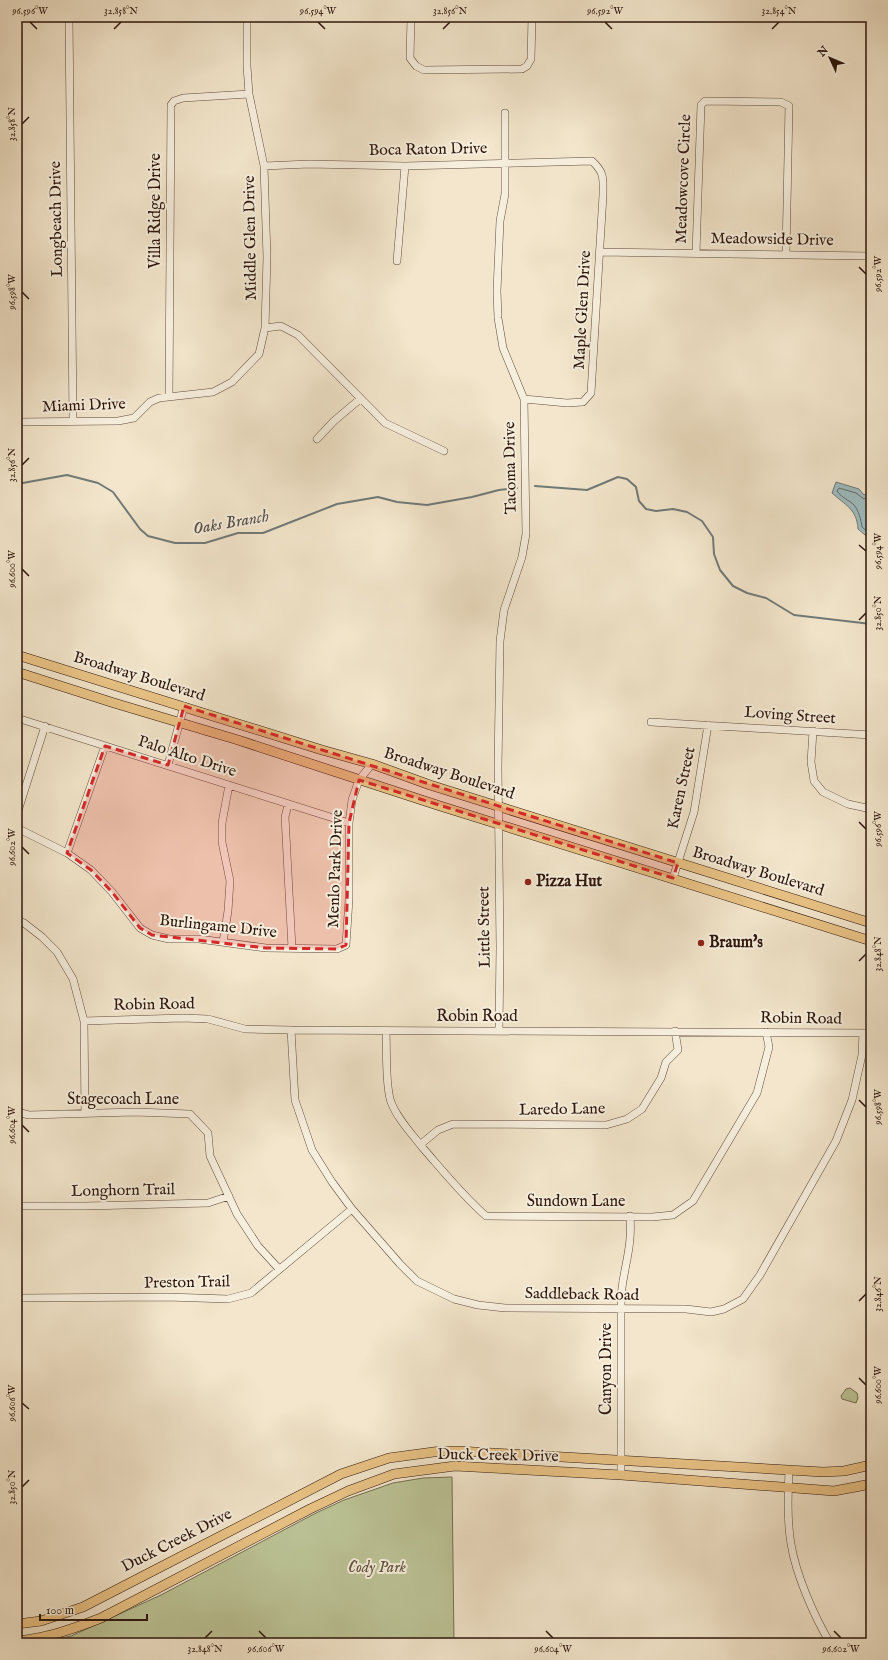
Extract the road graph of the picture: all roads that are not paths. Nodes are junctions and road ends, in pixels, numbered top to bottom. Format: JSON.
{"nodes":[{"id":1,"x":69,"y":17,"type":"edge"},
{"id":2,"x":247,"y":17,"type":"edge"},
{"id":3,"x":411,"y":17,"type":"edge"},
{"id":4,"x":532,"y":17,"type":"edge"},
{"id":5,"x":249,"y":94,"type":"junction"},
{"id":6,"x":505,"y":113,"type":"dead end"},
{"id":7,"x":592,"y":161,"type":"joint"},
{"id":8,"x":506,"y":163,"type":"junction"},
{"id":9,"x":264,"y":166,"type":"junction"},
{"id":10,"x":405,"y":166,"type":"junction"},
{"id":11,"x":600,"y":252,"type":"junction"},
{"id":12,"x":696,"y":253,"type":"junction"},
{"id":13,"x":786,"y":254,"type":"junction"},
{"id":14,"x":871,"y":256,"type":"edge"},
{"id":15,"x":397,"y":261,"type":"dead end"},
{"id":16,"x":265,"y":328,"type":"junction"},
{"id":17,"x":169,"y":397,"type":"junction"},
{"id":18,"x":360,"y":399,"type":"junction"},
{"id":19,"x":524,"y":399,"type":"junction"},
{"id":20,"x":73,"y":421,"type":"junction"},
{"id":21,"x":17,"y":422,"type":"edge"},
{"id":22,"x":317,"y":439,"type":"dead end"},
{"id":23,"x":444,"y":451,"type":"dead end"},
{"id":24,"x":17,"y":655,"type":"edge"},
{"id":25,"x":17,"y":672,"type":"edge"},
{"id":26,"x":184,"y":706,"type":"junction"},
{"id":27,"x":17,"y":718,"type":"edge"},
{"id":28,"x":651,"y":722,"type":"dead end"},
{"id":29,"x":179,"y":723,"type":"junction"},
{"id":30,"x":708,"y":725,"type":"junction"},
{"id":31,"x":45,"y":726,"type":"junction"},
{"id":32,"x":813,"y":731,"type":"junction"},
{"id":33,"x":871,"y":735,"type":"edge"},
{"id":34,"x":105,"y":746,"type":"junction"},
{"id":35,"x":372,"y":764,"type":"junction"},
{"id":36,"x":168,"y":765,"type":"junction"},
{"id":37,"x":359,"y":780,"type":"junction"},
{"id":38,"x":229,"y":785,"type":"junction"},
{"id":39,"x":288,"y":805,"type":"junction"},
{"id":40,"x":498,"y":806,"type":"junction"},
{"id":41,"x":871,"y":810,"type":"edge"},
{"id":42,"x":17,"y":814,"type":"edge"},
{"id":43,"x":349,"y":823,"type":"junction"},
{"id":44,"x":498,"y":824,"type":"junction"},
{"id":45,"x":17,"y":828,"type":"edge"},
{"id":46,"x":67,"y":853,"type":"junction"},
{"id":47,"x":678,"y":863,"type":"junction"},
{"id":48,"x":673,"y":878,"type":"junction"},
{"id":49,"x":17,"y":920,"type":"edge"},
{"id":50,"x":869,"y":922,"type":"edge"},
{"id":51,"x":861,"y":937,"type":"junction"},
{"id":52,"x":871,"y":941,"type":"edge"},
{"id":53,"x":223,"y":942,"type":"junction"},
{"id":54,"x":292,"y":948,"type":"junction"},
{"id":55,"x":337,"y":949,"type":"joint"},
{"id":56,"x":84,"y":1021,"type":"junction"},
{"id":57,"x":291,"y":1030,"type":"junction"},
{"id":58,"x":499,"y":1030,"type":"junction"},
{"id":59,"x":675,"y":1031,"type":"junction"},
{"id":60,"x":386,"y":1032,"type":"junction"},
{"id":61,"x":766,"y":1032,"type":"junction"},
{"id":62,"x":863,"y":1033,"type":"junction"},
{"id":63,"x":871,"y":1033,"type":"edge"},
{"id":64,"x":17,"y":1112,"type":"edge"},
{"id":65,"x":85,"y":1113,"type":"junction"},
{"id":66,"x":421,"y":1144,"type":"junction"},
{"id":67,"x":229,"y":1196,"type":"junction"},
{"id":68,"x":17,"y":1206,"type":"edge"},
{"id":69,"x":352,"y":1209,"type":"junction"},
{"id":70,"x":630,"y":1216,"type":"junction"},
{"id":71,"x":279,"y":1269,"type":"junction"},
{"id":72,"x":17,"y":1298,"type":"edge"},
{"id":73,"x":621,"y":1310,"type":"junction"},
{"id":74,"x":479,"y":1452,"type":"junction"},
{"id":75,"x":621,"y":1460,"type":"junction"},
{"id":76,"x":871,"y":1465,"type":"edge"},
{"id":77,"x":479,"y":1468,"type":"junction"},
{"id":78,"x":789,"y":1471,"type":"junction"},
{"id":79,"x":341,"y":1474,"type":"junction"},
{"id":80,"x":621,"y":1475,"type":"junction"},
{"id":81,"x":871,"y":1484,"type":"edge"},
{"id":82,"x":789,"y":1488,"type":"junction"},
{"id":83,"x":348,"y":1491,"type":"junction"},
{"id":84,"x":17,"y":1624,"type":"edge"},
{"id":85,"x":17,"y":1641,"type":"edge"},
{"id":86,"x":830,"y":1643,"type":"edge"}],
"edges":[{"from":1,"to":20,"type":"street","name":"Longbeach Drive"},
{"from":2,"to":5,"type":"street","name":"Middle Glen Drive"},
{"from":3,"to":4,"type":"street"},
{"from":5,"to":9,"type":"street","name":"Middle Glen Drive"},
{"from":5,"to":17,"type":"street","name":"Villa Ridge Drive"},
{"from":6,"to":8,"type":"street","name":"Tacoma Drive"},
{"from":7,"to":8,"type":"street","name":"Boca Raton Drive"},
{"from":7,"to":11,"type":"street","name":"Maple Glen Drive"},
{"from":8,"to":10,"type":"street","name":"Boca Raton Drive"},
{"from":8,"to":19,"type":"street","name":"Tacoma Drive"},
{"from":9,"to":10,"type":"street","name":"Boca Raton Drive"},
{"from":9,"to":16,"type":"street","name":"Middle Glen Drive"},
{"from":10,"to":15,"type":"street"},
{"from":11,"to":12,"type":"street","name":"Meadowside Drive"},
{"from":11,"to":19,"type":"street","name":"Maple Glen Drive"},
{"from":12,"to":13,"type":"street","name":"Meadowside Drive"},
{"from":12,"to":13,"type":"street","name":"Meadowcove Circle"},
{"from":13,"to":14,"type":"street","name":"Meadowside Drive"},
{"from":16,"to":17,"type":"street","name":"Middle Glen Drive"},
{"from":16,"to":18,"type":"street"},
{"from":17,"to":20,"type":"street","name":"Miami Drive"},
{"from":18,"to":22,"type":"street"},
{"from":18,"to":23,"type":"street"},
{"from":19,"to":40,"type":"street","name":"Tacoma Drive"},
{"from":20,"to":21,"type":"street","name":"Miami Drive"},
{"from":24,"to":26,"type":"main road","name":"Broadway Boulevard"},
{"from":25,"to":29,"type":"main road","name":"Broadway Boulevard"},
{"from":26,"to":29,"type":"street"},
{"from":26,"to":35,"type":"main road","name":"Broadway Boulevard"},
{"from":27,"to":31,"type":"street","name":"Palo Alto Drive"},
{"from":28,"to":30,"type":"street","name":"Loving Street"},
{"from":29,"to":36,"type":"street"},
{"from":29,"to":37,"type":"main road","name":"Broadway Boulevard"},
{"from":30,"to":32,"type":"street","name":"Loving Street"},
{"from":30,"to":47,"type":"street","name":"Karen Street"},
{"from":31,"to":34,"type":"street","name":"Palo Alto Drive"},
{"from":31,"to":42,"type":"street"},
{"from":32,"to":33,"type":"street","name":"Loving Street"},
{"from":32,"to":41,"type":"street"},
{"from":34,"to":36,"type":"street","name":"Palo Alto Drive"},
{"from":34,"to":46,"type":"street"},
{"from":35,"to":37,"type":"street","name":"Menlo Park Drive"},
{"from":35,"to":40,"type":"main road","name":"Broadway Boulevard"},
{"from":36,"to":38,"type":"street","name":"Palo Alto Drive"},
{"from":37,"to":43,"type":"street","name":"Menlo Park Drive"},
{"from":37,"to":44,"type":"main road","name":"Broadway Boulevard"},
{"from":38,"to":39,"type":"street","name":"Palo Alto Drive"},
{"from":38,"to":53,"type":"street"},
{"from":39,"to":43,"type":"street","name":"Palo Alto Drive"},
{"from":39,"to":54,"type":"street"},
{"from":40,"to":44,"type":"street","name":"Tacoma Drive"},
{"from":40,"to":47,"type":"main road","name":"Broadway Boulevard"},
{"from":43,"to":55,"type":"street","name":"Menlo Park Drive"},
{"from":44,"to":48,"type":"main road","name":"Broadway Boulevard"},
{"from":44,"to":58,"type":"street","name":"Little Street"},
{"from":45,"to":46,"type":"street","name":"Burlingame Drive"},
{"from":46,"to":53,"type":"street","name":"Burlingame Drive"},
{"from":47,"to":48,"type":"street","name":"Karen Street"},
{"from":47,"to":50,"type":"main road","name":"Broadway Boulevard"},
{"from":48,"to":51,"type":"main road","name":"Broadway Boulevard"},
{"from":49,"to":56,"type":"street"},
{"from":50,"to":51,"type":"main road"},
{"from":51,"to":52,"type":"main road","name":"Broadway Boulevard"},
{"from":53,"to":54,"type":"street","name":"Burlingame Drive"},
{"from":54,"to":55,"type":"street","name":"Burlingame Drive"},
{"from":56,"to":57,"type":"street","name":"Robin Road"},
{"from":56,"to":65,"type":"street"},
{"from":57,"to":60,"type":"street","name":"Robin Road"},
{"from":57,"to":69,"type":"street","name":"Saddleback Road"},
{"from":58,"to":59,"type":"street","name":"Robin Road"},
{"from":58,"to":60,"type":"street","name":"Robin Road"},
{"from":59,"to":61,"type":"street","name":"Robin Road"},
{"from":59,"to":66,"type":"street","name":"Laredo Lane"},
{"from":60,"to":66,"type":"street","name":"Sundown Lane"},
{"from":61,"to":62,"type":"street","name":"Robin Road"},
{"from":61,"to":70,"type":"street","name":"Sundown Lane"},
{"from":62,"to":63,"type":"street","name":"Robin Road"},
{"from":62,"to":73,"type":"street","name":"Saddleback Road"},
{"from":64,"to":65,"type":"street","name":"Stagecoach Lane"},
{"from":65,"to":67,"type":"street","name":"Stagecoach Lane"},
{"from":66,"to":70,"type":"street","name":"Sundown Lane"},
{"from":67,"to":68,"type":"street","name":"Longhorn Trail"},
{"from":67,"to":71,"type":"street","name":"Stagecoach Lane"},
{"from":69,"to":71,"type":"street","name":"Preston Trail"},
{"from":69,"to":73,"type":"street","name":"Saddleback Road"},
{"from":70,"to":73,"type":"street","name":"Canyon Drive"},
{"from":71,"to":72,"type":"street","name":"Preston Trail"},
{"from":73,"to":75,"type":"street","name":"Canyon Drive"},
{"from":74,"to":75,"type":"main road","name":"Duck Creek Drive"},
{"from":74,"to":77,"type":"main road"},
{"from":74,"to":79,"type":"main road","name":"Duck Creek Drive"},
{"from":75,"to":78,"type":"main road","name":"Duck Creek Drive"},
{"from":75,"to":80,"type":"street","name":"Canyon Drive"},
{"from":76,"to":78,"type":"main road","name":"Duck Creek Drive"},
{"from":77,"to":80,"type":"main road","name":"Duck Creek Drive"},
{"from":77,"to":83,"type":"main road","name":"Duck Creek Drive"},
{"from":78,"to":82,"type":"street"},
{"from":79,"to":83,"type":"main road"},
{"from":79,"to":84,"type":"main road","name":"Duck Creek Drive"},
{"from":80,"to":82,"type":"main road","name":"Duck Creek Drive"},
{"from":81,"to":82,"type":"main road","name":"Duck Creek Drive"},
{"from":82,"to":86,"type":"street"},
{"from":83,"to":85,"type":"main road","name":"Duck Creek Drive"}]}
